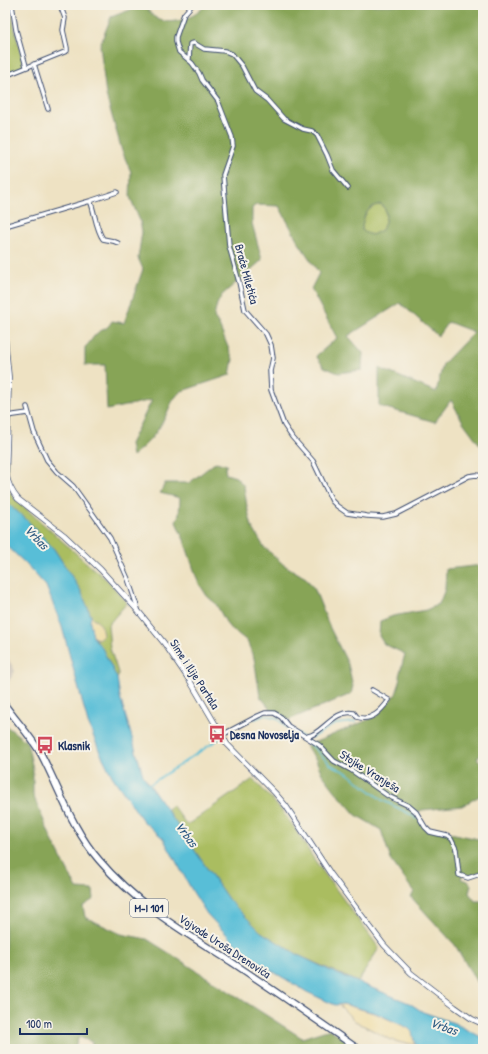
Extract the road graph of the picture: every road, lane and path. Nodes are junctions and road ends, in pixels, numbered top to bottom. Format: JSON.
{"nodes":[{"id":1,"x":12,"y":5,"type":"edge"},
{"id":2,"x":60,"y":5,"type":"edge"},
{"id":3,"x":192,"y":5,"type":"edge"},
{"id":4,"x":189,"y":60,"type":"junction"},
{"id":5,"x":34,"y":64,"type":"junction"},
{"id":6,"x":26,"y":66,"type":"junction"},
{"id":7,"x":5,"y":76,"type":"edge"},
{"id":8,"x":48,"y":109,"type":"dead end"},
{"id":9,"x":348,"y":188,"type":"dead end"},
{"id":10,"x":117,"y":192,"type":"dead end"},
{"id":11,"x":90,"y":202,"type":"junction"},
{"id":12,"x":5,"y":226,"type":"edge"},
{"id":13,"x":118,"y":243,"type":"dead end"},
{"id":14,"x":5,"y":339,"type":"edge"},
{"id":15,"x":27,"y":407,"type":"dead end"},
{"id":16,"x":28,"y":413,"type":"junction"},
{"id":17,"x":7,"y":416,"type":"junction"},
{"id":18,"x":483,"y":476,"type":"edge"},
{"id":19,"x":139,"y":612,"type":"junction"},
{"id":20,"x":372,"y":690,"type":"dead end"},
{"id":21,"x":5,"y":705,"type":"edge"},
{"id":22,"x":222,"y":735,"type":"junction"},
{"id":23,"x":306,"y":736,"type":"junction"},
{"id":24,"x":483,"y":873,"type":"edge"},
{"id":25,"x":483,"y":1024,"type":"edge"},
{"id":26,"x":358,"y":1049,"type":"edge"}],
"edges":[{"from":1,"to":6,"type":"street"},
{"from":2,"to":5,"type":"street"},
{"from":3,"to":4,"type":"street","name":"Braće Miletića"},
{"from":4,"to":9,"type":"street"},
{"from":4,"to":18,"type":"street","name":"Braće Miletića"},
{"from":5,"to":6,"type":"street"},
{"from":5,"to":8,"type":"street"},
{"from":6,"to":7,"type":"street"},
{"from":10,"to":11,"type":"street"},
{"from":11,"to":12,"type":"street"},
{"from":11,"to":13,"type":"street"},
{"from":14,"to":17,"type":"street","name":"Sime i Ilije Partala"},
{"from":15,"to":16,"type":"street"},
{"from":16,"to":17,"type":"street"},
{"from":16,"to":19,"type":"street"},
{"from":17,"to":19,"type":"street","name":"Sime i Ilije Partala"},
{"from":19,"to":22,"type":"street","name":"Sime i Ilije Partala"},
{"from":20,"to":23,"type":"street"},
{"from":21,"to":26,"type":"main road","name":"Vojvode Uroša Drenovića","number":"M-I 101"},
{"from":22,"to":23,"type":"street","name":"Stojke Vranješa"},
{"from":22,"to":25,"type":"street","name":"Sime i Ilije Partala"},
{"from":23,"to":24,"type":"street","name":"Stojke Vranješa"}]}
